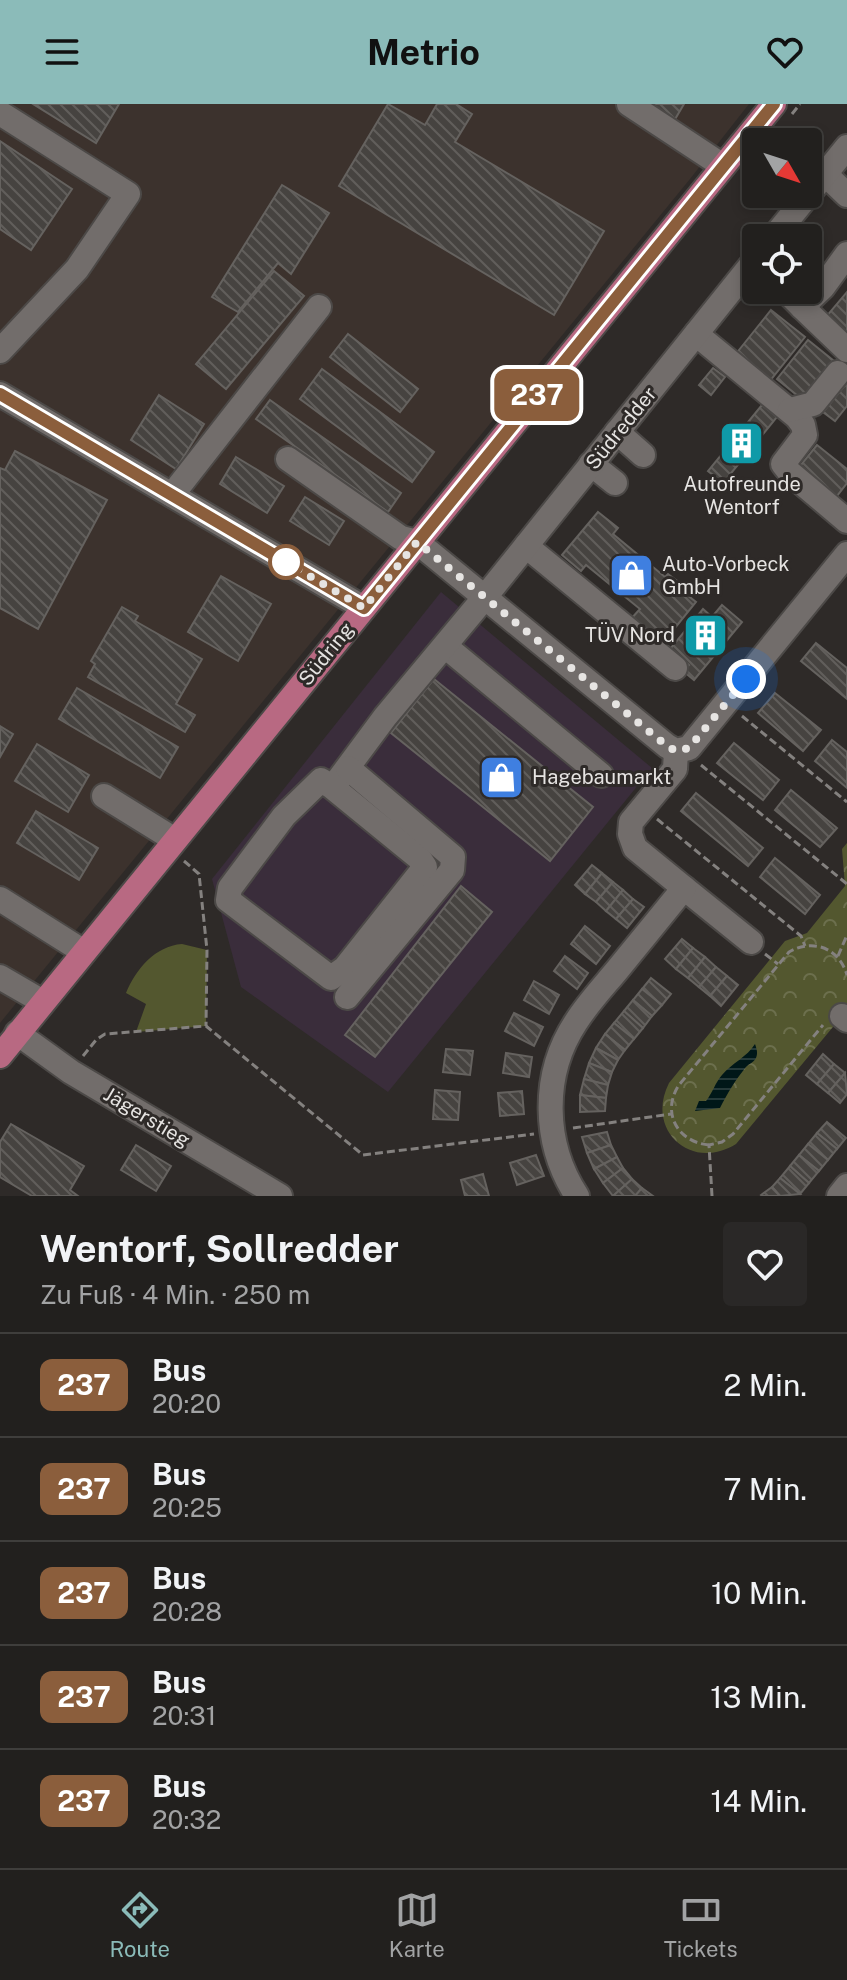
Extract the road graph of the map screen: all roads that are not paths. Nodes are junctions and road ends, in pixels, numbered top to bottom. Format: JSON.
{"nodes":[{"id":1,"x":629,"y":104,"type":"edge"},
{"id":2,"x":774,"y":104,"type":"edge"},
{"id":3,"x":0,"y":113,"type":"edge"},
{"id":4,"x":847,"y":147,"type":"edge"},
{"id":5,"x":723,"y":166,"type":"junction"},
{"id":6,"x":825,"y":174,"type":"junction"},
{"id":7,"x":847,"y":195,"type":"edge"},
{"id":8,"x":784,"y":224,"type":"edge"},
{"id":9,"x":847,"y":254,"type":"edge"},
{"id":10,"x":742,"y":278,"type":"edge"},
{"id":11,"x":822,"y":287,"type":"edge"},
{"id":12,"x":799,"y":304,"type":"edge"},
{"id":13,"x":319,"y":307,"type":"dead end"},
{"id":14,"x":696,"y":334,"type":"junction"},
{"id":15,"x":847,"y":350,"type":"edge"},
{"id":16,"x":0,"y":351,"type":"edge"},
{"id":17,"x":838,"y":373,"type":"dead end"},
{"id":18,"x":0,"y":394,"type":"edge"},
{"id":19,"x":790,"y":410,"type":"junction"},
{"id":20,"x":617,"y":432,"type":"junction"},
{"id":21,"x":643,"y":455,"type":"dead end"},
{"id":22,"x":288,"y":459,"type":"dead end"},
{"id":23,"x":591,"y":464,"type":"junction"},
{"id":24,"x":615,"y":483,"type":"dead end"},
{"id":25,"x":172,"y":495,"type":"junction"},
{"id":26,"x":847,"y":521,"type":"edge"},
{"id":27,"x":417,"y":542,"type":"junction"},
{"id":28,"x":526,"y":546,"type":"junction"},
{"id":29,"x":847,"y":554,"type":"edge"},
{"id":30,"x":485,"y":597,"type":"junction"},
{"id":31,"x":364,"y":608,"type":"junction"},
{"id":32,"x":445,"y":646,"type":"junction"},
{"id":33,"x":675,"y":668,"type":"dead end"},
{"id":34,"x":682,"y":750,"type":"junction"},
{"id":35,"x":348,"y":768,"type":"junction"},
{"id":36,"x":601,"y":775,"type":"dead end"},
{"id":37,"x":332,"y":787,"type":"junction"},
{"id":38,"x":104,"y":796,"type":"dead end"},
{"id":39,"x":172,"y":844,"type":"junction"},
{"id":40,"x":684,"y":888,"type":"junction"},
{"id":41,"x":0,"y":899,"type":"edge"},
{"id":42,"x":751,"y":942,"type":"dead end"},
{"id":43,"x":84,"y":952,"type":"junction"},
{"id":44,"x":0,"y":977,"type":"edge"},
{"id":45,"x":347,"y":997,"type":"dead end"},
{"id":46,"x":43,"y":1002,"type":"junction"},
{"id":47,"x":17,"y":1033,"type":"junction"},
{"id":48,"x":0,"y":1056,"type":"edge"},
{"id":49,"x":847,"y":1186,"type":"edge"},
{"id":50,"x":280,"y":1196,"type":"edge"},
{"id":51,"x":577,"y":1196,"type":"edge"},
{"id":52,"x":839,"y":1196,"type":"edge"}],
"edges":[{"from":1,"to":5,"type":"street"},
{"from":2,"to":5,"type":"main road","name":"Südring"},
{"from":3,"to":16,"type":"street"},
{"from":4,"to":6,"type":"street"},
{"from":5,"to":27,"type":"main road","name":"Südring"},
{"from":6,"to":7,"type":"street"},
{"from":6,"to":8,"type":"street"},
{"from":9,"to":11,"type":"street"},
{"from":10,"to":14,"type":"street","name":"Südredder"},
{"from":12,"to":15,"type":"street"},
{"from":13,"to":25,"type":"street"},
{"from":14,"to":19,"type":"street"},
{"from":14,"to":20,"type":"street","name":"Südredder"},
{"from":17,"to":19,"type":"street"},
{"from":18,"to":25,"type":"street"},
{"from":19,"to":26,"type":"street"},
{"from":20,"to":21,"type":"street"},
{"from":20,"to":23,"type":"street","name":"Südredder"},
{"from":22,"to":27,"type":"street"},
{"from":23,"to":24,"type":"street"},
{"from":23,"to":28,"type":"street","name":"Südredder"},
{"from":25,"to":31,"type":"street"},
{"from":27,"to":30,"type":"street"},
{"from":27,"to":31,"type":"main road","name":"Südring"},
{"from":28,"to":30,"type":"street","name":"Südredder"},
{"from":28,"to":33,"type":"street"},
{"from":29,"to":34,"type":"street"},
{"from":30,"to":32,"type":"street","name":"Südredder"},
{"from":30,"to":34,"type":"street"},
{"from":31,"to":39,"type":"main road","name":"Südring"},
{"from":32,"to":35,"type":"street","name":"Südredder"},
{"from":32,"to":36,"type":"street"},
{"from":34,"to":40,"type":"street"},
{"from":35,"to":37,"type":"street","name":"Südredder"},
{"from":35,"to":45,"type":"street"},
{"from":37,"to":37,"type":"street"},
{"from":38,"to":39,"type":"street"},
{"from":39,"to":43,"type":"main road","name":"Südring"},
{"from":40,"to":42,"type":"street"},
{"from":40,"to":51,"type":"street"},
{"from":41,"to":43,"type":"street"},
{"from":43,"to":46,"type":"main road","name":"Südring"},
{"from":44,"to":46,"type":"street"},
{"from":46,"to":47,"type":"main road","name":"Südring"},
{"from":47,"to":48,"type":"main road","name":"Südring"},
{"from":47,"to":50,"type":"street","name":"Jägerstieg"},
{"from":49,"to":52,"type":"street"}]}
